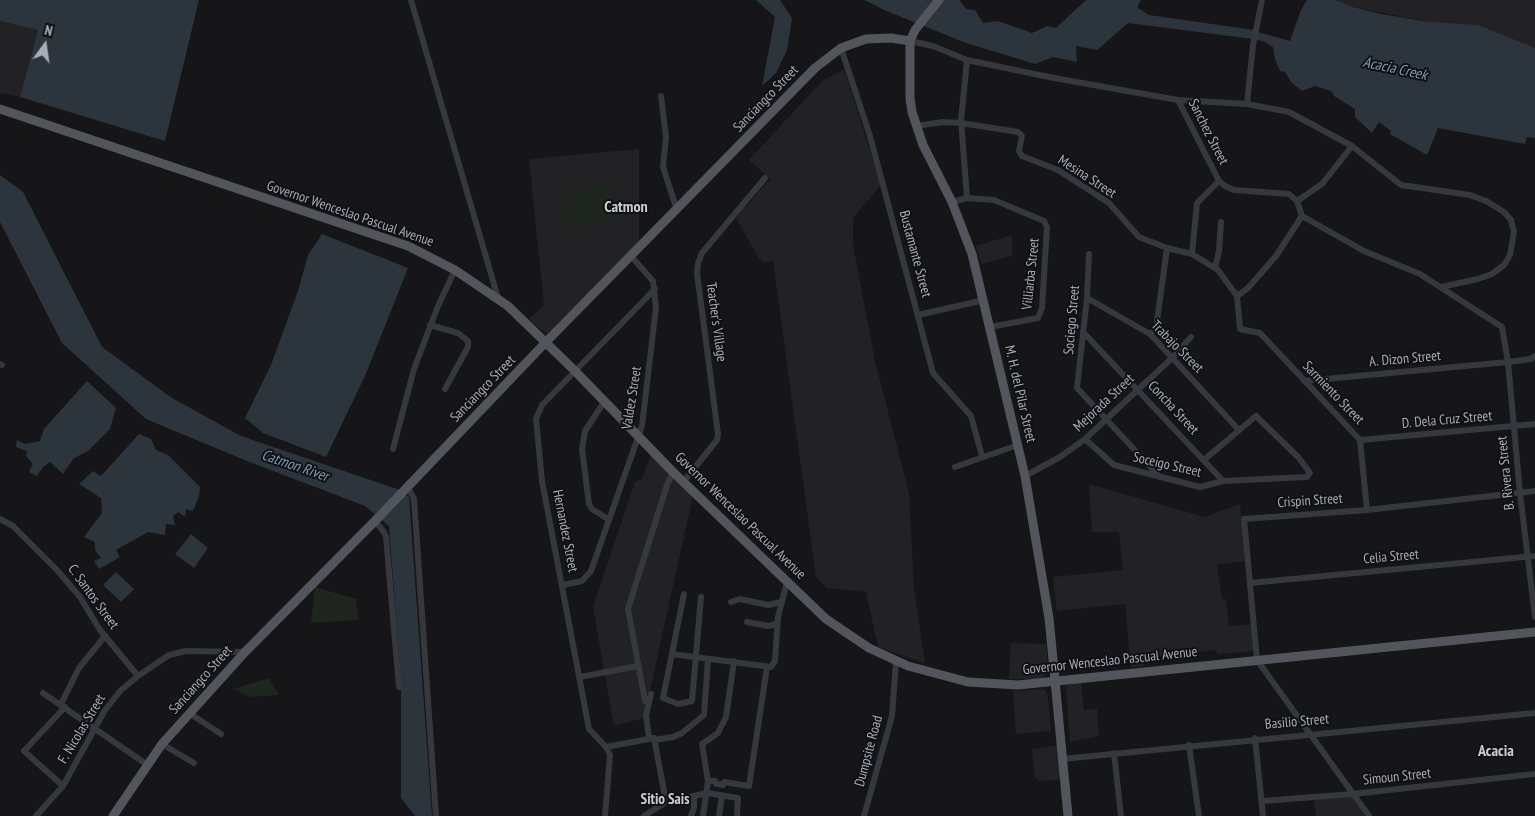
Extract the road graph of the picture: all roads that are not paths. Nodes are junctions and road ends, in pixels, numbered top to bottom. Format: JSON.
{"nodes":[{"id":1,"x":411,"y":0,"type":"edge"},
{"id":2,"x":939,"y":0,"type":"edge"},
{"id":3,"x":1262,"y":0,"type":"edge"},
{"id":4,"x":910,"y":41,"type":"junction"},
{"id":5,"x":841,"y":48,"type":"junction"},
{"id":6,"x":967,"y":60,"type":"junction"},
{"id":7,"x":661,"y":96,"type":"dead end"},
{"id":8,"x":1178,"y":100,"type":"junction"},
{"id":9,"x":1247,"y":104,"type":"junction"},
{"id":10,"x":0,"y":109,"type":"edge"},
{"id":11,"x":961,"y":123,"type":"junction"},
{"id":12,"x":916,"y":126,"type":"junction"},
{"id":13,"x":1352,"y":146,"type":"junction"},
{"id":14,"x":765,"y":178,"type":"dead end"},
{"id":15,"x":1219,"y":181,"type":"junction"},
{"id":16,"x":967,"y":198,"type":"junction"},
{"id":17,"x":1297,"y":201,"type":"junction"},
{"id":18,"x":952,"y":202,"type":"junction"},
{"id":19,"x":677,"y":210,"type":"junction"},
{"id":20,"x":1302,"y":216,"type":"junction"},
{"id":21,"x":1222,"y":222,"type":"dead end"},
{"id":22,"x":1167,"y":248,"type":"junction"},
{"id":23,"x":1089,"y":254,"type":"dead end"},
{"id":24,"x":1192,"y":254,"type":"junction"},
{"id":25,"x":631,"y":256,"type":"junction"},
{"id":26,"x":1215,"y":268,"type":"junction"},
{"id":27,"x":455,"y":270,"type":"junction"},
{"id":28,"x":1442,"y":287,"type":"junction"},
{"id":29,"x":655,"y":289,"type":"junction"},
{"id":30,"x":1237,"y":296,"type":"junction"},
{"id":31,"x":498,"y":298,"type":"junction"},
{"id":32,"x":1087,"y":298,"type":"junction"},
{"id":33,"x":984,"y":300,"type":"junction"},
{"id":34,"x":918,"y":315,"type":"junction"},
{"id":35,"x":430,"y":325,"type":"junction"},
{"id":36,"x":990,"y":327,"type":"junction"},
{"id":37,"x":1084,"y":332,"type":"junction"},
{"id":38,"x":1150,"y":334,"type":"junction"},
{"id":39,"x":1190,"y":337,"type":"dead end"},
{"id":40,"x":546,"y":342,"type":"junction"},
{"id":41,"x":1535,"y":356,"type":"edge"},
{"id":42,"x":1172,"y":358,"type":"junction"},
{"id":43,"x":1508,"y":362,"type":"junction"},
{"id":44,"x":574,"y":370,"type":"junction"},
{"id":45,"x":1304,"y":381,"type":"junction"},
{"id":46,"x":445,"y":389,"type":"dead end"},
{"id":47,"x":1138,"y":389,"type":"junction"},
{"id":48,"x":604,"y":402,"type":"junction"},
{"id":49,"x":1106,"y":420,"type":"junction"},
{"id":50,"x":1535,"y":424,"type":"edge"},
{"id":51,"x":1514,"y":427,"type":"junction"},
{"id":52,"x":1238,"y":429,"type":"junction"},
{"id":53,"x":640,"y":436,"type":"junction"},
{"id":54,"x":1085,"y":439,"type":"junction"},
{"id":55,"x":1360,"y":440,"type":"junction"},
{"id":56,"x":1018,"y":445,"type":"junction"},
{"id":57,"x":393,"y":449,"type":"dead end"},
{"id":58,"x":982,"y":456,"type":"junction"},
{"id":59,"x":1205,"y":459,"type":"junction"},
{"id":60,"x":955,"y":467,"type":"dead end"},
{"id":61,"x":673,"y":472,"type":"junction"},
{"id":62,"x":1025,"y":476,"type":"junction"},
{"id":63,"x":1160,"y":477,"type":"junction"},
{"id":64,"x":684,"y":481,"type":"junction"},
{"id":65,"x":1223,"y":481,"type":"junction"},
{"id":66,"x":405,"y":490,"type":"junction"},
{"id":67,"x":1535,"y":491,"type":"edge"},
{"id":68,"x":1520,"y":493,"type":"junction"},
{"id":69,"x":1367,"y":510,"type":"junction"},
{"id":70,"x":0,"y":519,"type":"edge"},
{"id":71,"x":608,"y":519,"type":"junction"},
{"id":72,"x":377,"y":520,"type":"junction"},
{"id":73,"x":1531,"y":556,"type":"edge"},
{"id":74,"x":787,"y":582,"type":"junction"},
{"id":75,"x":1250,"y":583,"type":"junction"},
{"id":76,"x":563,"y":585,"type":"junction"},
{"id":77,"x":684,"y":594,"type":"dead end"},
{"id":78,"x":701,"y":597,"type":"dead end"},
{"id":79,"x":731,"y":602,"type":"dead end"},
{"id":80,"x":781,"y":602,"type":"junction"},
{"id":81,"x":1535,"y":617,"type":"edge"},
{"id":82,"x":747,"y":622,"type":"dead end"},
{"id":83,"x":777,"y":624,"type":"junction"},
{"id":84,"x":1535,"y":632,"type":"edge"},
{"id":85,"x":105,"y":636,"type":"junction"},
{"id":86,"x":244,"y":652,"type":"junction"},
{"id":87,"x":672,"y":654,"type":"junction"},
{"id":88,"x":695,"y":657,"type":"junction"},
{"id":89,"x":708,"y":658,"type":"junction"},
{"id":90,"x":1257,"y":660,"type":"junction"},
{"id":91,"x":734,"y":661,"type":"junction"},
{"id":92,"x":896,"y":662,"type":"junction"},
{"id":93,"x":638,"y":666,"type":"junction"},
{"id":94,"x":767,"y":666,"type":"junction"},
{"id":95,"x":138,"y":676,"type":"junction"},
{"id":96,"x":580,"y":677,"type":"junction"},
{"id":97,"x":1055,"y":681,"type":"junction"},
{"id":98,"x":399,"y":686,"type":"dead end"},
{"id":99,"x":43,"y":693,"type":"dead end"},
{"id":100,"x":651,"y":694,"type":"dead end"},
{"id":101,"x":645,"y":701,"type":"dead end"},
{"id":102,"x":63,"y":705,"type":"junction"},
{"id":103,"x":189,"y":713,"type":"junction"},
{"id":104,"x":1535,"y":713,"type":"edge"},
{"id":105,"x":94,"y":729,"type":"junction"},
{"id":106,"x":221,"y":734,"type":"dead end"},
{"id":107,"x":1309,"y":734,"type":"junction"},
{"id":108,"x":1255,"y":738,"type":"junction"},
{"id":109,"x":652,"y":739,"type":"junction"},
{"id":110,"x":162,"y":744,"type":"junction"},
{"id":111,"x":1189,"y":745,"type":"junction"},
{"id":112,"x":606,"y":747,"type":"junction"},
{"id":113,"x":1114,"y":753,"type":"junction"},
{"id":114,"x":1062,"y":759,"type":"junction"},
{"id":115,"x":194,"y":763,"type":"dead end"},
{"id":116,"x":146,"y":764,"type":"junction"},
{"id":117,"x":1535,"y":774,"type":"edge"},
{"id":118,"x":708,"y":781,"type":"junction"},
{"id":119,"x":63,"y":786,"type":"junction"},
{"id":120,"x":707,"y":793,"type":"junction"},
{"id":121,"x":1353,"y":794,"type":"junction"},
{"id":122,"x":722,"y":795,"type":"junction"},
{"id":123,"x":694,"y":796,"type":"junction"},
{"id":124,"x":1262,"y":801,"type":"junction"},
{"id":125,"x":666,"y":802,"type":"junction"},
{"id":126,"x":36,"y":816,"type":"edge"},
{"id":127,"x":113,"y":816,"type":"edge"},
{"id":128,"x":436,"y":816,"type":"edge"},
{"id":129,"x":605,"y":816,"type":"edge"},
{"id":130,"x":644,"y":816,"type":"edge"},
{"id":131,"x":691,"y":816,"type":"edge"},
{"id":132,"x":703,"y":816,"type":"edge"},
{"id":133,"x":719,"y":816,"type":"edge"},
{"id":134,"x":737,"y":816,"type":"edge"},
{"id":135,"x":864,"y":816,"type":"edge"},
{"id":136,"x":1068,"y":816,"type":"edge"},
{"id":137,"x":1121,"y":816,"type":"edge"},
{"id":138,"x":1199,"y":816,"type":"edge"},
{"id":139,"x":1264,"y":816,"type":"edge"},
{"id":140,"x":1369,"y":816,"type":"edge"}],
"edges":[{"from":1,"to":31,"type":"street"},
{"from":2,"to":4,"type":"main road","name":"M. H. del Pilar Street"},
{"from":3,"to":9,"type":"street"},
{"from":4,"to":5,"type":"main road","name":"Sanciangco Street"},
{"from":4,"to":6,"type":"street","name":"Sanchez Street"},
{"from":4,"to":12,"type":"main road","name":"M. H. del Pilar Street"},
{"from":5,"to":19,"type":"main road","name":"Sanciangco Street"},
{"from":5,"to":34,"type":"street","name":"Bustamante Street"},
{"from":6,"to":8,"type":"street","name":"Sanchez Street"},
{"from":6,"to":11,"type":"street"},
{"from":7,"to":19,"type":"street"},
{"from":8,"to":9,"type":"street"},
{"from":8,"to":15,"type":"street","name":"Sanchez Street"},
{"from":9,"to":13,"type":"street"},
{"from":10,"to":27,"type":"main road","name":"Governor Wenceslao Pascual Avenue"},
{"from":11,"to":12,"type":"street","name":"Mesina Street"},
{"from":11,"to":16,"type":"street"},
{"from":11,"to":22,"type":"street","name":"Mesina Street"},
{"from":12,"to":18,"type":"main road","name":"M. H. del Pilar Street"},
{"from":13,"to":17,"type":"street"},
{"from":13,"to":28,"type":"street"},
{"from":14,"to":64,"type":"street","name":"Teacher's Village"},
{"from":15,"to":17,"type":"street","name":"Sanchez Street"},
{"from":15,"to":24,"type":"street"},
{"from":16,"to":18,"type":"street","name":"Villiarba Street"},
{"from":16,"to":36,"type":"street","name":"Villiarba Street"},
{"from":17,"to":20,"type":"street"},
{"from":18,"to":33,"type":"main road","name":"M. H. del Pilar Street"},
{"from":19,"to":25,"type":"main road","name":"Sanciangco Street"},
{"from":20,"to":28,"type":"street"},
{"from":20,"to":30,"type":"street"},
{"from":21,"to":26,"type":"street"},
{"from":22,"to":24,"type":"street","name":"Mesina Street"},
{"from":22,"to":38,"type":"street"},
{"from":23,"to":32,"type":"street","name":"Sociego Street"},
{"from":24,"to":26,"type":"street","name":"Mesina Street"},
{"from":25,"to":29,"type":"street"},
{"from":25,"to":40,"type":"main road","name":"Sanciangco Street"},
{"from":26,"to":30,"type":"street","name":"Mesina Street"},
{"from":27,"to":31,"type":"main road","name":"Governor Wenceslao Pascual Avenue"},
{"from":27,"to":35,"type":"street"},
{"from":28,"to":43,"type":"street","name":"B. Rivera Street"},
{"from":29,"to":44,"type":"street","name":"Hernandez Street"},
{"from":29,"to":53,"type":"street","name":"Valdez Street"},
{"from":30,"to":45,"type":"street","name":"Sarmiento Street"},
{"from":31,"to":40,"type":"main road","name":"Governor Wenceslao Pascual Avenue"},
{"from":32,"to":37,"type":"street","name":"Sociego Street"},
{"from":32,"to":38,"type":"street","name":"Trabajo Street"},
{"from":33,"to":34,"type":"street"},
{"from":33,"to":36,"type":"main road","name":"M. H. del Pilar Street"},
{"from":34,"to":58,"type":"street","name":"Bustamante Street"},
{"from":35,"to":46,"type":"street"},
{"from":35,"to":57,"type":"street"},
{"from":36,"to":56,"type":"main road","name":"M. H. del Pilar Street"},
{"from":37,"to":47,"type":"street","name":"Concha Street"},
{"from":37,"to":49,"type":"street","name":"Sociego Street"},
{"from":38,"to":42,"type":"street","name":"Trabajo Street"},
{"from":39,"to":42,"type":"street","name":"Mejorada Street"},
{"from":40,"to":44,"type":"main road","name":"Governor Wenceslao Pascual Avenue"},
{"from":40,"to":66,"type":"main road","name":"Sanciangco Street"},
{"from":41,"to":43,"type":"street","name":"A. Dizon Street"},
{"from":42,"to":47,"type":"street","name":"Mejorada Street"},
{"from":42,"to":52,"type":"street","name":"Trabajo Street"},
{"from":43,"to":45,"type":"street","name":"A. Dizon Street"},
{"from":43,"to":51,"type":"street","name":"B. Rivera Street"},
{"from":44,"to":48,"type":"main road","name":"Governor Wenceslao Pascual Avenue"},
{"from":44,"to":76,"type":"street","name":"Hernandez Street"},
{"from":45,"to":55,"type":"street","name":"Sarmiento Street"},
{"from":47,"to":49,"type":"street","name":"Mejorada Street"},
{"from":47,"to":59,"type":"street","name":"Concha Street"},
{"from":48,"to":53,"type":"main road","name":"Governor Wenceslao Pascual Avenue"},
{"from":48,"to":71,"type":"street"},
{"from":49,"to":54,"type":"street","name":"Mejorada Street"},
{"from":49,"to":63,"type":"street"},
{"from":50,"to":51,"type":"street","name":"D. Dela Cruz Street"},
{"from":51,"to":55,"type":"street","name":"D. Dela Cruz Street"},
{"from":51,"to":68,"type":"street","name":"B. Rivera Street"},
{"from":52,"to":59,"type":"street"},
{"from":52,"to":65,"type":"street","name":"Soceigo Street"},
{"from":53,"to":61,"type":"main road","name":"Governor Wenceslao Pascual Avenue"},
{"from":53,"to":71,"type":"street","name":"Valdez Street"},
{"from":54,"to":62,"type":"street","name":"Mejorada Street"},
{"from":54,"to":63,"type":"street","name":"Soceigo Street"},
{"from":55,"to":69,"type":"street","name":"Sarmiento Street"},
{"from":56,"to":58,"type":"street"},
{"from":56,"to":62,"type":"main road","name":"M. H. del Pilar Street"},
{"from":58,"to":60,"type":"street"},
{"from":59,"to":65,"type":"street","name":"Concha Street"},
{"from":61,"to":64,"type":"main road","name":"Governor Wenceslao Pascual Avenue"},
{"from":61,"to":93,"type":"street"},
{"from":62,"to":97,"type":"main road","name":"M. H. del Pilar Street"},
{"from":63,"to":65,"type":"street","name":"Soceigo Street"},
{"from":64,"to":74,"type":"main road","name":"Governor Wenceslao Pascual Avenue"},
{"from":66,"to":72,"type":"main road","name":"Sanciangco Street"},
{"from":66,"to":128,"type":"street"},
{"from":67,"to":68,"type":"street","name":"Crispin Street"},
{"from":68,"to":69,"type":"street","name":"Crispin Street"},
{"from":68,"to":73,"type":"street","name":"B. Rivera Street"},
{"from":69,"to":75,"type":"street","name":"Crispin Street"},
{"from":70,"to":85,"type":"street","name":"C. Santos Street"},
{"from":71,"to":76,"type":"street","name":"Valdez Street"},
{"from":72,"to":86,"type":"main road","name":"Sanciangco Street"},
{"from":72,"to":98,"type":"street"},
{"from":73,"to":75,"type":"street","name":"Celia Street"},
{"from":73,"to":81,"type":"street","name":"B. Rivera Street"},
{"from":74,"to":80,"type":"street"},
{"from":74,"to":92,"type":"main road","name":"Governor Wenceslao Pascual Avenue"},
{"from":75,"to":90,"type":"street","name":"Crispin Street"},
{"from":76,"to":96,"type":"street","name":"Hernandez Street"},
{"from":77,"to":87,"type":"street"},
{"from":78,"to":88,"type":"street"},
{"from":79,"to":80,"type":"street"},
{"from":80,"to":83,"type":"street"},
{"from":82,"to":83,"type":"street"},
{"from":83,"to":94,"type":"street"},
{"from":84,"to":90,"type":"main road","name":"Governor Wenceslao Pascual Avenue"},
{"from":85,"to":95,"type":"street","name":"C. Santos Street"},
{"from":85,"to":102,"type":"street"},
{"from":86,"to":95,"type":"street","name":"F. Nicolas Street"},
{"from":86,"to":103,"type":"main road","name":"Sanciangco Street"},
{"from":87,"to":88,"type":"street"},
{"from":87,"to":88,"type":"street"},
{"from":88,"to":89,"type":"street"},
{"from":89,"to":91,"type":"street"},
{"from":89,"to":109,"type":"street"},
{"from":90,"to":97,"type":"main road","name":"Governor Wenceslao Pascual Avenue"},
{"from":90,"to":107,"type":"street"},
{"from":91,"to":94,"type":"street"},
{"from":91,"to":118,"type":"street"},
{"from":92,"to":97,"type":"main road","name":"Governor Wenceslao Pascual Avenue"},
{"from":92,"to":135,"type":"street","name":"Dumpsite Road"},
{"from":93,"to":96,"type":"street"},
{"from":93,"to":101,"type":"street"},
{"from":94,"to":118,"type":"street"},
{"from":95,"to":105,"type":"street","name":"F. Nicolas Street"},
{"from":96,"to":112,"type":"street","name":"Hernandez Street"},
{"from":97,"to":114,"type":"main road","name":"M. H. del Pilar Street"},
{"from":99,"to":102,"type":"street"},
{"from":100,"to":109,"type":"street"},
{"from":102,"to":105,"type":"street"},
{"from":102,"to":119,"type":"street"},
{"from":103,"to":106,"type":"street"},
{"from":103,"to":110,"type":"main road","name":"Sanciangco Street"},
{"from":104,"to":107,"type":"street","name":"Basilio Street"},
{"from":105,"to":116,"type":"street"},
{"from":105,"to":119,"type":"street","name":"F. Nicolas Street"},
{"from":107,"to":108,"type":"street","name":"Basilio Street"},
{"from":107,"to":121,"type":"street"},
{"from":108,"to":111,"type":"street","name":"Basilio Street"},
{"from":108,"to":124,"type":"street"},
{"from":109,"to":112,"type":"street"},
{"from":109,"to":125,"type":"street"},
{"from":110,"to":115,"type":"street"},
{"from":110,"to":116,"type":"main road","name":"Sanciangco Street"},
{"from":111,"to":113,"type":"street","name":"Basilio Street"},
{"from":111,"to":138,"type":"street"},
{"from":112,"to":129,"type":"street"},
{"from":113,"to":114,"type":"street","name":"Basilio Street"},
{"from":113,"to":137,"type":"street"},
{"from":114,"to":136,"type":"main road","name":"M. H. del Pilar Street"},
{"from":116,"to":127,"type":"main road","name":"Sanciangco Street"},
{"from":117,"to":121,"type":"street","name":"Simoun Street"},
{"from":118,"to":120,"type":"street"},
{"from":119,"to":126,"type":"street","name":"F. Nicolas Street"},
{"from":120,"to":122,"type":"street"},
{"from":120,"to":123,"type":"street"},
{"from":120,"to":132,"type":"street"},
{"from":121,"to":124,"type":"street","name":"Simoun Street"},
{"from":121,"to":140,"type":"street"},
{"from":122,"to":133,"type":"street"},
{"from":122,"to":134,"type":"street"},
{"from":123,"to":125,"type":"street"},
{"from":123,"to":131,"type":"street"},
{"from":124,"to":139,"type":"street"},
{"from":125,"to":130,"type":"street"}]}
